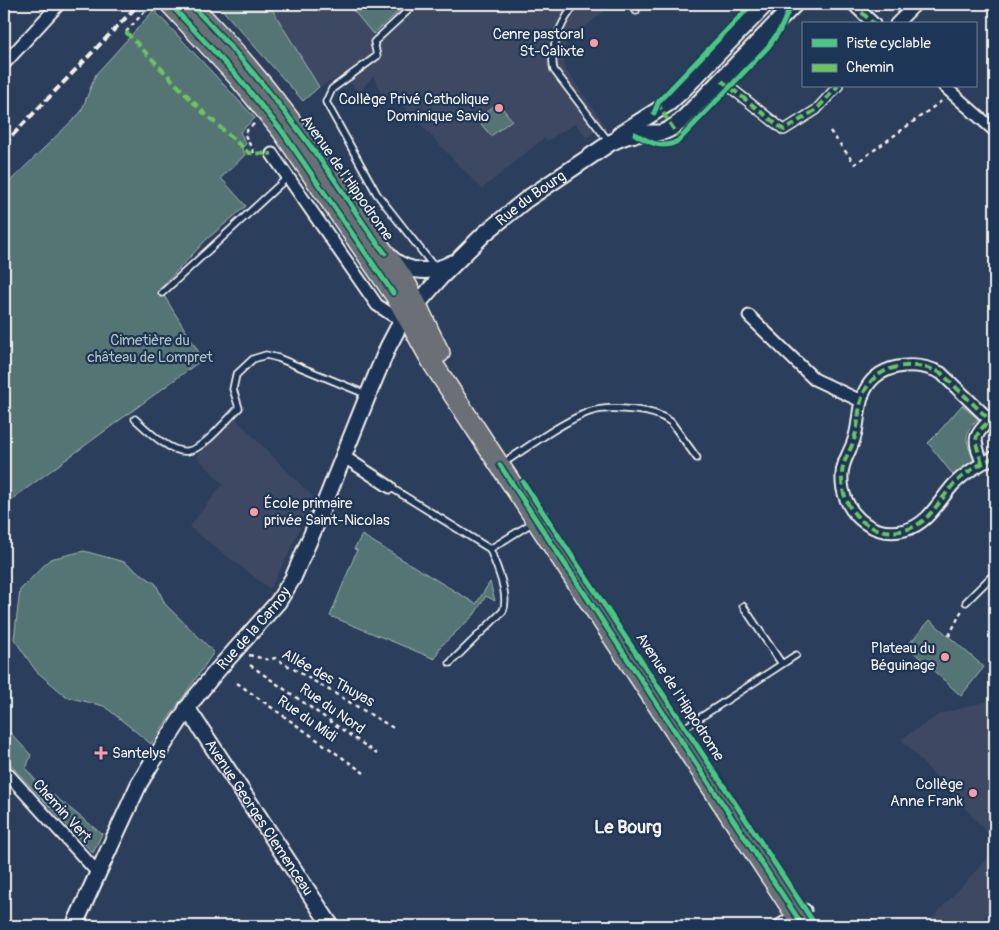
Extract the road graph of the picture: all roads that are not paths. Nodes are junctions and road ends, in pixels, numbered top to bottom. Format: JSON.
{"nodes":[{"id":1,"x":59,"y":4,"type":"edge"},
{"id":2,"x":170,"y":4,"type":"edge"},
{"id":3,"x":415,"y":4,"type":"edge"},
{"id":4,"x":566,"y":4,"type":"edge"},
{"id":5,"x":632,"y":4,"type":"edge"},
{"id":6,"x":766,"y":4,"type":"edge"},
{"id":7,"x":795,"y":4,"type":"edge"},
{"id":8,"x":853,"y":4,"type":"edge"},
{"id":9,"x":916,"y":4,"type":"edge"},
{"id":10,"x":191,"y":11,"type":"edge"},
{"id":11,"x":636,"y":11,"type":"dead end"},
{"id":12,"x":872,"y":22,"type":"edge"},
{"id":13,"x":898,"y":22,"type":"edge"},
{"id":14,"x":4,"y":64,"type":"edge"},
{"id":15,"x":722,"y":81,"type":"junction"},
{"id":16,"x":836,"y":88,"type":"edge"},
{"id":17,"x":948,"y":90,"type":"edge"},
{"id":18,"x":995,"y":131,"type":"edge"},
{"id":19,"x":610,"y":143,"type":"junction"},
{"id":20,"x":272,"y":154,"type":"dead end"},
{"id":21,"x":288,"y":177,"type":"junction"},
{"id":22,"x":385,"y":253,"type":"junction"},
{"id":23,"x":457,"y":260,"type":"junction"},
{"id":24,"x":436,"y":270,"type":"junction"},
{"id":25,"x":162,"y":293,"type":"dead end"},
{"id":26,"x":411,"y":310,"type":"junction"},
{"id":27,"x":749,"y":316,"type":"dead end"},
{"id":28,"x":368,"y":395,"type":"junction"},
{"id":29,"x":861,"y":401,"type":"junction"},
{"id":30,"x":135,"y":419,"type":"dead end"},
{"id":31,"x":992,"y":423,"type":"edge"},
{"id":32,"x":343,"y":456,"type":"junction"},
{"id":33,"x":995,"y":457,"type":"edge"},
{"id":34,"x":697,"y":458,"type":"dead end"},
{"id":35,"x":508,"y":460,"type":"junction"},
{"id":36,"x":982,"y":463,"type":"junction"},
{"id":37,"x":390,"y":487,"type":"joint"},
{"id":38,"x":541,"y":518,"type":"junction"},
{"id":39,"x":490,"y":549,"type":"junction"},
{"id":40,"x":995,"y":570,"type":"edge"},
{"id":41,"x":966,"y":602,"type":"road end"},
{"id":42,"x":743,"y":606,"type":"dead end"},
{"id":43,"x":796,"y":655,"type":"dead end"},
{"id":44,"x":450,"y":663,"type":"dead end"},
{"id":45,"x":782,"y":664,"type":"junction"},
{"id":46,"x":188,"y":708,"type":"junction"},
{"id":47,"x":680,"y":730,"type":"junction"},
{"id":48,"x":4,"y":770,"type":"edge"},
{"id":49,"x":98,"y":873,"type":"junction"},
{"id":50,"x":801,"y":917,"type":"edge"},
{"id":51,"x":74,"y":926,"type":"edge"},
{"id":52,"x":331,"y":926,"type":"edge"},
{"id":53,"x":779,"y":926,"type":"edge"},
{"id":54,"x":816,"y":926,"type":"edge"}],
"edges":[{"from":1,"to":14,"type":"street"},
{"from":2,"to":10,"type":"main road","name":"Avenue de l'Hippodrome"},
{"from":3,"to":24,"type":"lane"},
{"from":4,"to":19,"type":"lane"},
{"from":5,"to":11,"type":"lane"},
{"from":6,"to":19,"type":"street","name":"Rue du Bourg"},
{"from":7,"to":15,"type":"street","name":"Rue du Bourg"},
{"from":8,"to":12,"type":"street"},
{"from":9,"to":13,"type":"street"},
{"from":10,"to":22,"type":"main road","name":"Avenue de l'Hippodrome"},
{"from":10,"to":26,"type":"main road","name":"Avenue de l'Hippodrome"},
{"from":15,"to":16,"type":"street"},
{"from":15,"to":19,"type":"street","name":"Rue du Bourg"},
{"from":17,"to":18,"type":"street"},
{"from":19,"to":23,"type":"street","name":"Rue du Bourg"},
{"from":20,"to":21,"type":"street"},
{"from":21,"to":25,"type":"lane"},
{"from":21,"to":26,"type":"street"},
{"from":22,"to":24,"type":"street","name":"Rue du Bourg"},
{"from":22,"to":26,"type":"main road","name":"Avenue de l'Hippodrome"},
{"from":23,"to":24,"type":"street","name":"Rue du Bourg"},
{"from":23,"to":26,"type":"street","name":"Rue du Bourg"},
{"from":26,"to":28,"type":"street","name":"Rue de la Carnoy"},
{"from":26,"to":35,"type":"main road","name":"Avenue de l'Hippodrome"},
{"from":26,"to":38,"type":"main road","name":"Avenue de l'Hippodrome"},
{"from":27,"to":29,"type":"street"},
{"from":28,"to":30,"type":"lane"},
{"from":28,"to":32,"type":"street","name":"Rue de la Carnoy"},
{"from":29,"to":31,"type":"street"},
{"from":29,"to":36,"type":"street"},
{"from":31,"to":36,"type":"street"},
{"from":32,"to":37,"type":"street"},
{"from":32,"to":46,"type":"street","name":"Rue de la Carnoy"},
{"from":33,"to":36,"type":"street"},
{"from":34,"to":35,"type":"lane"},
{"from":35,"to":38,"type":"main road","name":"Avenue de l'Hippodrome"},
{"from":37,"to":39,"type":"lane"},
{"from":38,"to":39,"type":"lane"},
{"from":38,"to":47,"type":"main road","name":"Avenue de l'Hippodrome"},
{"from":39,"to":44,"type":"lane"},
{"from":40,"to":41,"type":"lane"},
{"from":42,"to":45,"type":"lane"},
{"from":43,"to":45,"type":"lane"},
{"from":45,"to":47,"type":"lane"},
{"from":46,"to":49,"type":"street","name":"Rue de la Carnoy"},
{"from":46,"to":52,"type":"street","name":"Avenue Georges Clemenceau"},
{"from":47,"to":50,"type":"main road","name":"Avenue de l'Hippodrome"},
{"from":48,"to":49,"type":"street","name":"Chemin Vert"},
{"from":49,"to":51,"type":"street","name":"Rue de la Carnoy"},
{"from":50,"to":53,"type":"street"},
{"from":50,"to":54,"type":"main road","name":"Avenue de l'Hippodrome"}]}
